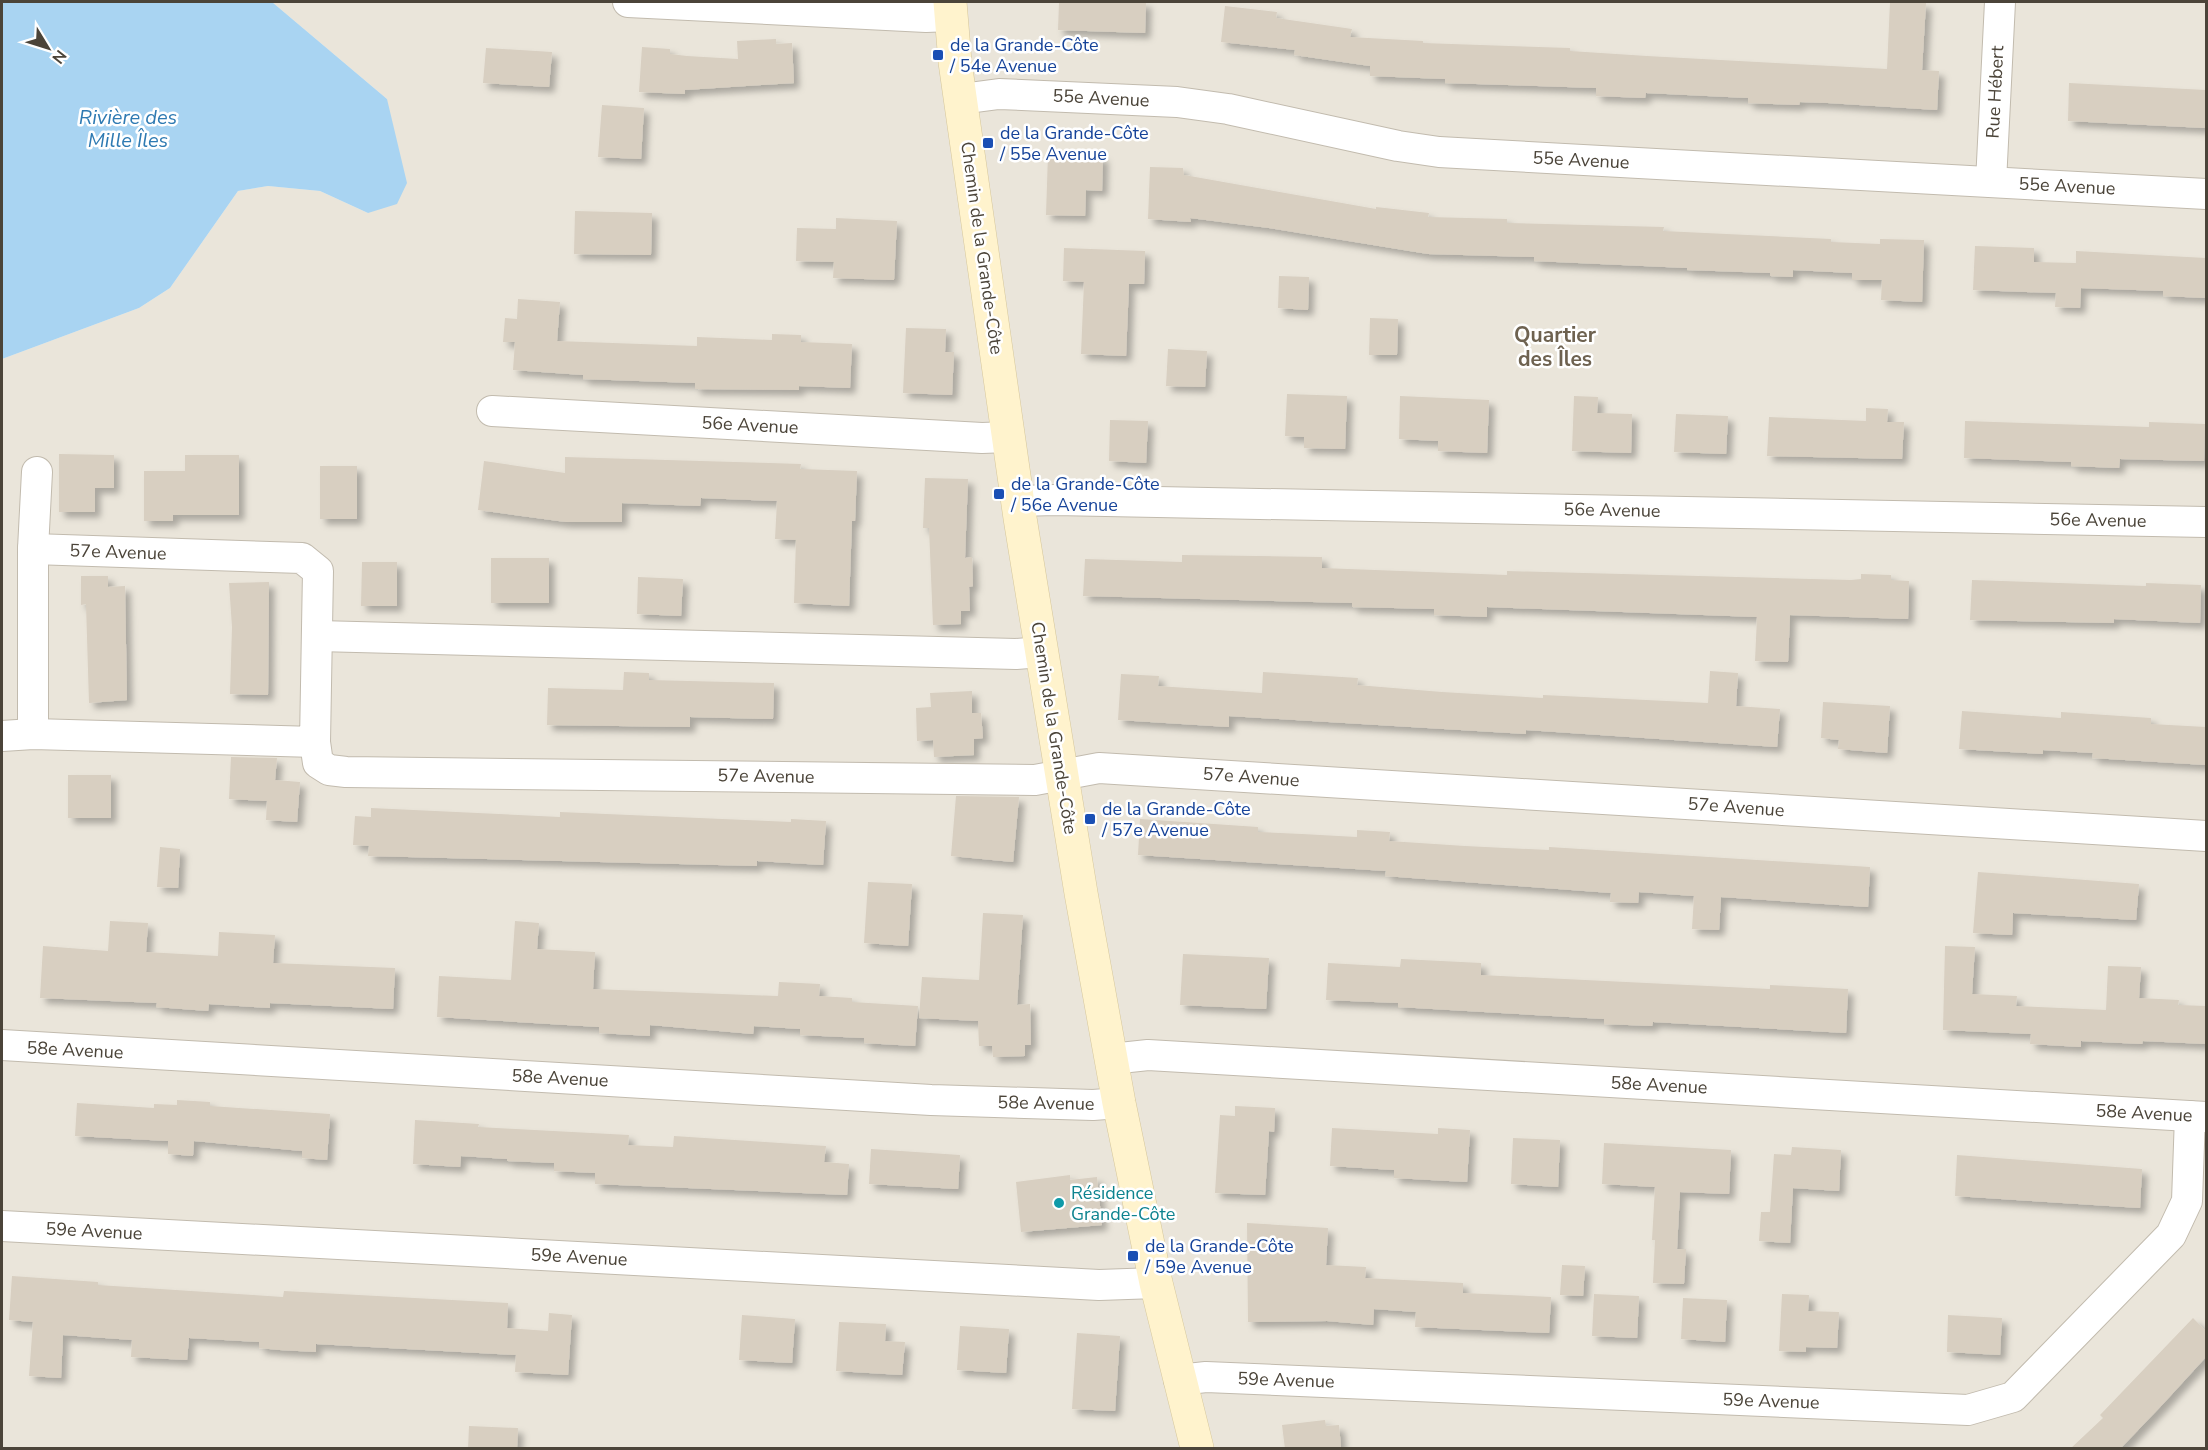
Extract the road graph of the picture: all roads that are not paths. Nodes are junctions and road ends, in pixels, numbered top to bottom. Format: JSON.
{"nodes":[{"id":1,"x":628,"y":2,"type":"edge"},
{"id":2,"x":2000,"y":2,"type":"edge"},
{"id":3,"x":950,"y":9,"type":"edge"},
{"id":4,"x":961,"y":99,"type":"junction"},
{"id":5,"x":1991,"y":182,"type":"junction"},
{"id":6,"x":2206,"y":194,"type":"edge"},
{"id":7,"x":492,"y":411,"type":"dead end"},
{"id":8,"x":1008,"y":437,"type":"junction"},
{"id":9,"x":37,"y":472,"type":"dead end"},
{"id":10,"x":1018,"y":501,"type":"junction"},
{"id":11,"x":2206,"y":522,"type":"edge"},
{"id":12,"x":33,"y":549,"type":"junction"},
{"id":13,"x":318,"y":636,"type":"junction"},
{"id":14,"x":1041,"y":652,"type":"junction"},
{"id":15,"x":33,"y":734,"type":"junction"},
{"id":16,"x":2,"y":736,"type":"edge"},
{"id":17,"x":315,"y":742,"type":"junction"},
{"id":18,"x":1062,"y":776,"type":"junction"},
{"id":19,"x":2206,"y":836,"type":"edge"},
{"id":20,"x":2,"y":1045,"type":"edge"},
{"id":21,"x":1111,"y":1059,"type":"junction"},
{"id":22,"x":1119,"y":1103,"type":"junction"},
{"id":23,"x":2198,"y":1116,"type":"edge"},
{"id":24,"x":2,"y":1226,"type":"edge"},
{"id":25,"x":1156,"y":1283,"type":"junction"},
{"id":26,"x":1179,"y":1380,"type":"junction"},
{"id":27,"x":1197,"y":1449,"type":"edge"}],
"edges":[{"from":1,"to":3,"type":"street"},
{"from":2,"to":5,"type":"street","name":"Rue Hébert"},
{"from":3,"to":4,"type":"main road","name":"Chemin de la Grande-Côte"},
{"from":4,"to":5,"type":"street","name":"55e Avenue"},
{"from":4,"to":8,"type":"main road","name":"Chemin de la Grande-Côte"},
{"from":5,"to":6,"type":"street","name":"55e Avenue"},
{"from":7,"to":8,"type":"street","name":"56e Avenue"},
{"from":8,"to":10,"type":"main road","name":"Chemin de la Grande-Côte"},
{"from":9,"to":12,"type":"street"},
{"from":10,"to":11,"type":"street","name":"56e Avenue"},
{"from":10,"to":14,"type":"main road","name":"Chemin de la Grande-Côte"},
{"from":12,"to":13,"type":"street","name":"57e Avenue"},
{"from":12,"to":15,"type":"street"},
{"from":13,"to":14,"type":"street"},
{"from":13,"to":17,"type":"street","name":"57e Avenue"},
{"from":14,"to":18,"type":"main road","name":"Chemin de la Grande-Côte"},
{"from":15,"to":16,"type":"street"},
{"from":15,"to":17,"type":"street"},
{"from":17,"to":18,"type":"street","name":"57e Avenue"},
{"from":18,"to":19,"type":"street","name":"57e Avenue"},
{"from":18,"to":21,"type":"main road","name":"Chemin de la Grande-Côte"},
{"from":20,"to":22,"type":"street","name":"58e Avenue"},
{"from":21,"to":22,"type":"main road","name":"Chemin de la Grande-Côte"},
{"from":21,"to":23,"type":"street","name":"58e Avenue"},
{"from":22,"to":25,"type":"main road","name":"Chemin de la Grande-Côte"},
{"from":23,"to":26,"type":"street","name":"59e Avenue"},
{"from":24,"to":25,"type":"street","name":"59e Avenue"},
{"from":25,"to":26,"type":"main road","name":"Chemin de la Grande-Côte"},
{"from":26,"to":27,"type":"main road","name":"Chemin de la Grande-Côte"}]}
